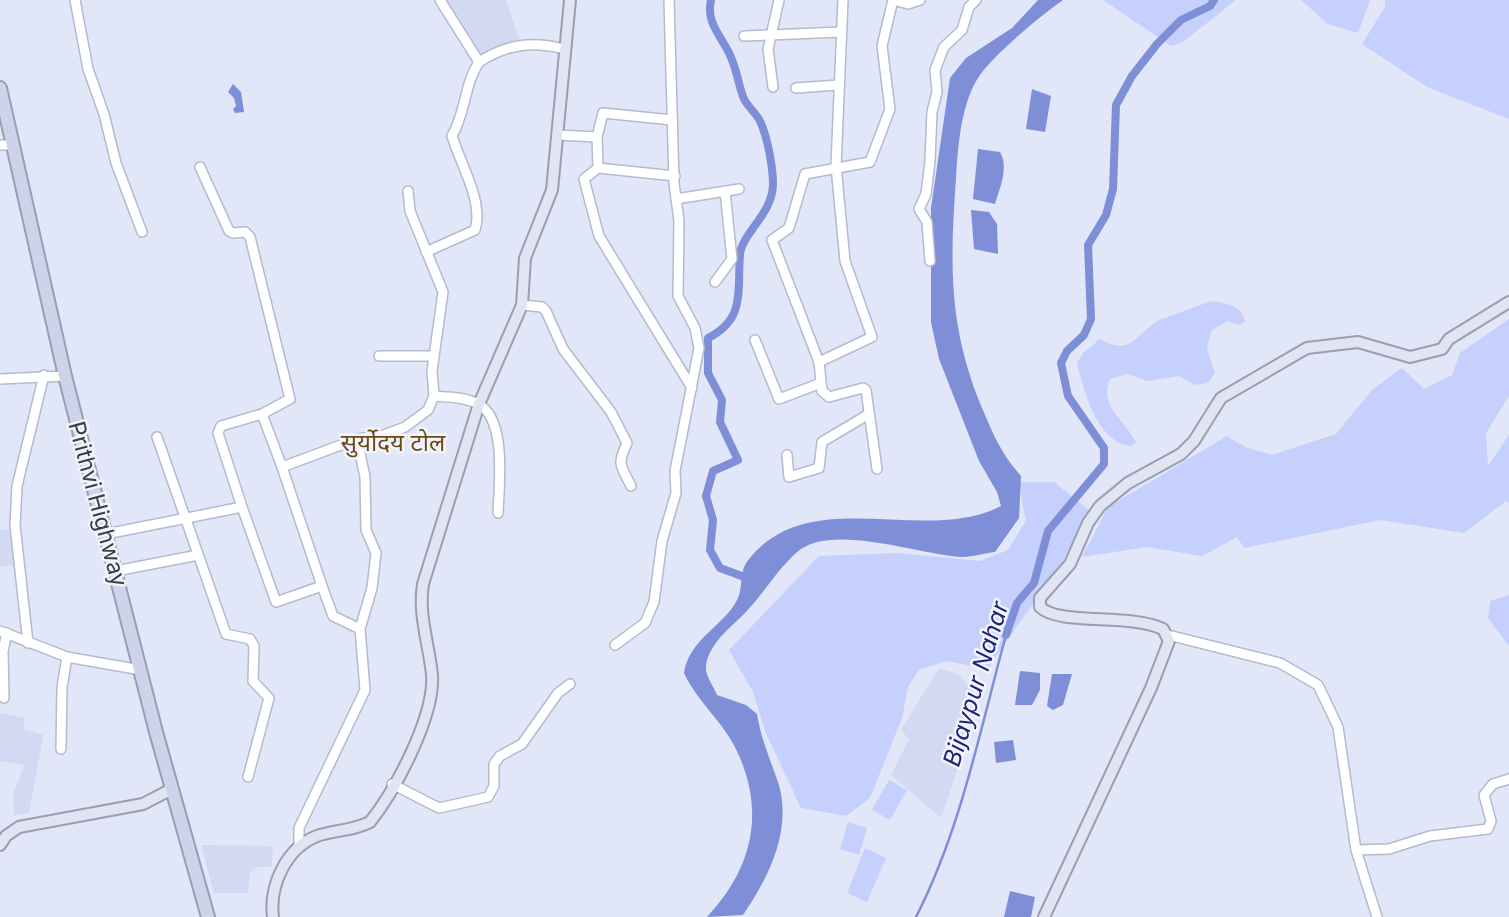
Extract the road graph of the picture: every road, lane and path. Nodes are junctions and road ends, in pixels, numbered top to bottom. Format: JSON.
{"nodes":[{"id":1,"x":75,"y":0,"type":"edge"},
{"id":2,"x":440,"y":0,"type":"edge"},
{"id":3,"x":570,"y":0,"type":"edge"},
{"id":4,"x":669,"y":0,"type":"edge"},
{"id":5,"x":779,"y":0,"type":"edge"},
{"id":6,"x":843,"y":0,"type":"edge"},
{"id":7,"x":920,"y":0,"type":"edge"},
{"id":8,"x":976,"y":0,"type":"edge"},
{"id":9,"x":841,"y":32,"type":"junction"},
{"id":10,"x":770,"y":34,"type":"junction"},
{"id":11,"x":744,"y":36,"type":"dead end"},
{"id":12,"x":564,"y":49,"type":"junction"},
{"id":13,"x":478,"y":62,"type":"junction"},
{"id":14,"x":838,"y":85,"type":"junction"},
{"id":15,"x":773,"y":87,"type":"dead end"},
{"id":16,"x":0,"y":88,"type":"edge"},
{"id":17,"x":796,"y":88,"type":"dead end"},
{"id":18,"x":672,"y":120,"type":"junction"},
{"id":19,"x":557,"y":135,"type":"junction"},
{"id":20,"x":597,"y":137,"type":"junction"},
{"id":21,"x":5,"y":145,"type":"edge"},
{"id":22,"x":836,"y":166,"type":"junction"},
{"id":23,"x":200,"y":167,"type":"dead end"},
{"id":24,"x":597,"y":168,"type":"junction"},
{"id":25,"x":675,"y":176,"type":"junction"},
{"id":26,"x":738,"y":189,"type":"dead end"},
{"id":27,"x":408,"y":191,"type":"dead end"},
{"id":28,"x":725,"y":191,"type":"junction"},
{"id":29,"x":676,"y":199,"type":"junction"},
{"id":30,"x":142,"y":232,"type":"dead end"},
{"id":31,"x":426,"y":252,"type":"junction"},
{"id":32,"x":930,"y":261,"type":"dead end"},
{"id":33,"x":715,"y":282,"type":"dead end"},
{"id":34,"x":1509,"y":302,"type":"edge"},
{"id":35,"x":522,"y":305,"type":"junction"},
{"id":36,"x":755,"y":340,"type":"dead end"},
{"id":37,"x":379,"y":356,"type":"dead end"},
{"id":38,"x":433,"y":356,"type":"junction"},
{"id":39,"x":819,"y":362,"type":"junction"},
{"id":40,"x":44,"y":375,"type":"junction"},
{"id":41,"x":65,"y":376,"type":"junction"},
{"id":42,"x":0,"y":379,"type":"edge"},
{"id":43,"x":821,"y":383,"type":"junction"},
{"id":44,"x":692,"y":388,"type":"junction"},
{"id":45,"x":434,"y":396,"type":"junction"},
{"id":46,"x":479,"y":404,"type":"junction"},
{"id":47,"x":262,"y":414,"type":"junction"},
{"id":48,"x":869,"y":414,"type":"junction"},
{"id":49,"x":157,"y":437,"type":"dead end"},
{"id":50,"x":357,"y":439,"type":"junction"},
{"id":51,"x":787,"y":455,"type":"dead end"},
{"id":52,"x":282,"y":467,"type":"junction"},
{"id":53,"x":877,"y":469,"type":"dead end"},
{"id":54,"x":631,"y":486,"type":"dead end"},
{"id":55,"x":243,"y":507,"type":"junction"},
{"id":56,"x":498,"y":513,"type":"dead end"},
{"id":57,"x":185,"y":518,"type":"junction"},
{"id":58,"x":106,"y":534,"type":"junction"},
{"id":59,"x":198,"y":555,"type":"junction"},
{"id":60,"x":117,"y":571,"type":"junction"},
{"id":61,"x":322,"y":586,"type":"junction"},
{"id":62,"x":360,"y":629,"type":"junction"},
{"id":63,"x":3,"y":632,"type":"edge"},
{"id":64,"x":1168,"y":635,"type":"junction"},
{"id":65,"x":28,"y":643,"type":"junction"},
{"id":66,"x":615,"y":645,"type":"dead end"},
{"id":67,"x":67,"y":657,"type":"junction"},
{"id":68,"x":141,"y":670,"type":"junction"},
{"id":69,"x":570,"y":684,"type":"dead end"},
{"id":70,"x":4,"y":698,"type":"dead end"},
{"id":71,"x":61,"y":749,"type":"dead end"},
{"id":72,"x":248,"y":778,"type":"dead end"},
{"id":73,"x":1509,"y":779,"type":"edge"},
{"id":74,"x":392,"y":784,"type":"junction"},
{"id":75,"x":172,"y":789,"type":"junction"},
{"id":76,"x":2,"y":838,"type":"edge"},
{"id":77,"x":299,"y":846,"type":"junction"},
{"id":78,"x":1356,"y":849,"type":"junction"},
{"id":79,"x":208,"y":917,"type":"edge"},
{"id":80,"x":273,"y":917,"type":"edge"},
{"id":81,"x":1044,"y":917,"type":"edge"},
{"id":82,"x":1377,"y":917,"type":"edge"}],
"edges":[{"from":1,"to":30,"type":"street"},
{"from":2,"to":13,"type":"street"},
{"from":3,"to":12,"type":"main road"},
{"from":4,"to":18,"type":"street"},
{"from":5,"to":10,"type":"street"},
{"from":6,"to":9,"type":"street"},
{"from":7,"to":22,"type":"street"},
{"from":8,"to":32,"type":"street"},
{"from":9,"to":10,"type":"street"},
{"from":9,"to":14,"type":"street"},
{"from":10,"to":11,"type":"street"},
{"from":10,"to":15,"type":"street"},
{"from":12,"to":13,"type":"street"},
{"from":12,"to":19,"type":"main road"},
{"from":13,"to":31,"type":"street"},
{"from":14,"to":17,"type":"street"},
{"from":14,"to":22,"type":"street"},
{"from":16,"to":21,"type":"highway","name":"Prithvi Highway"},
{"from":18,"to":20,"type":"street"},
{"from":18,"to":25,"type":"street"},
{"from":19,"to":20,"type":"street"},
{"from":19,"to":35,"type":"main road"},
{"from":20,"to":24,"type":"street"},
{"from":21,"to":41,"type":"highway","name":"Prithvi Highway"},
{"from":22,"to":39,"type":"street"},
{"from":22,"to":39,"type":"street"},
{"from":23,"to":47,"type":"street"},
{"from":24,"to":25,"type":"street"},
{"from":24,"to":44,"type":"street"},
{"from":25,"to":29,"type":"street"},
{"from":26,"to":28,"type":"street"},
{"from":27,"to":31,"type":"street"},
{"from":28,"to":29,"type":"street"},
{"from":28,"to":33,"type":"street"},
{"from":29,"to":44,"type":"street"},
{"from":31,"to":38,"type":"street"},
{"from":34,"to":64,"type":"main road"},
{"from":35,"to":46,"type":"main road"},
{"from":35,"to":54,"type":"street"},
{"from":36,"to":43,"type":"street"},
{"from":37,"to":38,"type":"street"},
{"from":38,"to":45,"type":"street"},
{"from":39,"to":43,"type":"street"},
{"from":40,"to":41,"type":"street"},
{"from":40,"to":42,"type":"street"},
{"from":40,"to":65,"type":"street"},
{"from":41,"to":58,"type":"highway","name":"Prithvi Highway"},
{"from":43,"to":48,"type":"street"},
{"from":44,"to":66,"type":"street"},
{"from":45,"to":46,"type":"street"},
{"from":45,"to":50,"type":"street"},
{"from":46,"to":56,"type":"street"},
{"from":46,"to":74,"type":"main road"},
{"from":47,"to":52,"type":"street"},
{"from":47,"to":55,"type":"street"},
{"from":48,"to":51,"type":"street"},
{"from":48,"to":53,"type":"street"},
{"from":49,"to":57,"type":"street"},
{"from":50,"to":52,"type":"street"},
{"from":50,"to":62,"type":"street"},
{"from":52,"to":61,"type":"street"},
{"from":55,"to":57,"type":"street"},
{"from":55,"to":61,"type":"street"},
{"from":57,"to":58,"type":"street"},
{"from":57,"to":59,"type":"street"},
{"from":58,"to":60,"type":"highway","name":"Prithvi Highway"},
{"from":59,"to":60,"type":"street"},
{"from":59,"to":72,"type":"street"},
{"from":60,"to":68,"type":"highway","name":"Prithvi Highway"},
{"from":61,"to":62,"type":"street"},
{"from":62,"to":77,"type":"street"},
{"from":63,"to":65,"type":"street"},
{"from":63,"to":70,"type":"street"},
{"from":64,"to":78,"type":"street"},
{"from":64,"to":81,"type":"main road"},
{"from":65,"to":67,"type":"street"},
{"from":67,"to":68,"type":"street"},
{"from":67,"to":71,"type":"street"},
{"from":68,"to":75,"type":"highway","name":"Prithvi Highway"},
{"from":69,"to":74,"type":"street"},
{"from":73,"to":78,"type":"street"},
{"from":74,"to":77,"type":"main road"},
{"from":75,"to":76,"type":"main road"},
{"from":75,"to":79,"type":"highway","name":"Prithvi Highway"},
{"from":77,"to":80,"type":"main road"},
{"from":78,"to":82,"type":"street"}]}
